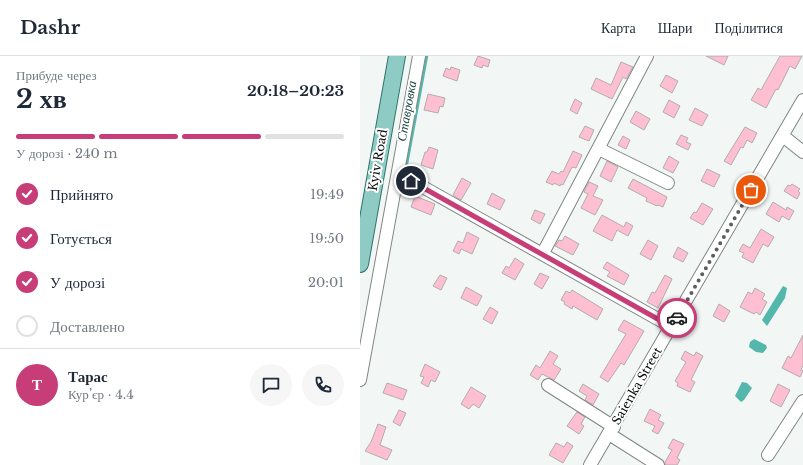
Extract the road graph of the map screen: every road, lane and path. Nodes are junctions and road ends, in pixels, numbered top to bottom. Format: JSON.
{"nodes":[{"id":1,"x":397,"y":56,"type":"edge"},
{"id":2,"x":419,"y":56,"type":"edge"},
{"id":3,"x":648,"y":56,"type":"edge"},
{"id":4,"x":803,"y":100,"type":"edge"},
{"id":5,"x":783,"y":136,"type":"junction"},
{"id":6,"x":600,"y":149,"type":"junction"},
{"id":7,"x":803,"y":152,"type":"edge"},
{"id":8,"x":398,"y":173,"type":"junction"},
{"id":9,"x":668,"y":183,"type":"dead end"},
{"id":10,"x":543,"y":253,"type":"junction"},
{"id":11,"x":360,"y":264,"type":"edge"},
{"id":12,"x":672,"y":327,"type":"junction"},
{"id":13,"x":360,"y":380,"type":"edge"},
{"id":14,"x":548,"y":385,"type":"dead end"},
{"id":15,"x":803,"y":402,"type":"edge"},
{"id":16,"x":612,"y":430,"type":"junction"},
{"id":17,"x":768,"y":455,"type":"dead end"},
{"id":18,"x":590,"y":465,"type":"edge"},
{"id":19,"x":658,"y":465,"type":"edge"}],
"edges":[{"from":1,"to":11,"type":"main road","name":"Kyiv Road"},
{"from":2,"to":8,"type":"street"},
{"from":3,"to":6,"type":"street"},
{"from":4,"to":5,"type":"street","name":"Saienka Street"},
{"from":5,"to":7,"type":"street"},
{"from":5,"to":12,"type":"street","name":"Saienka Street"},
{"from":6,"to":9,"type":"street"},
{"from":6,"to":10,"type":"street"},
{"from":8,"to":10,"type":"street"},
{"from":8,"to":13,"type":"street"},
{"from":10,"to":12,"type":"street"},
{"from":12,"to":16,"type":"street","name":"Saienka Street"},
{"from":14,"to":16,"type":"street"},
{"from":15,"to":17,"type":"street"},
{"from":16,"to":18,"type":"street","name":"Saienka Street"},
{"from":16,"to":19,"type":"street"}]}
